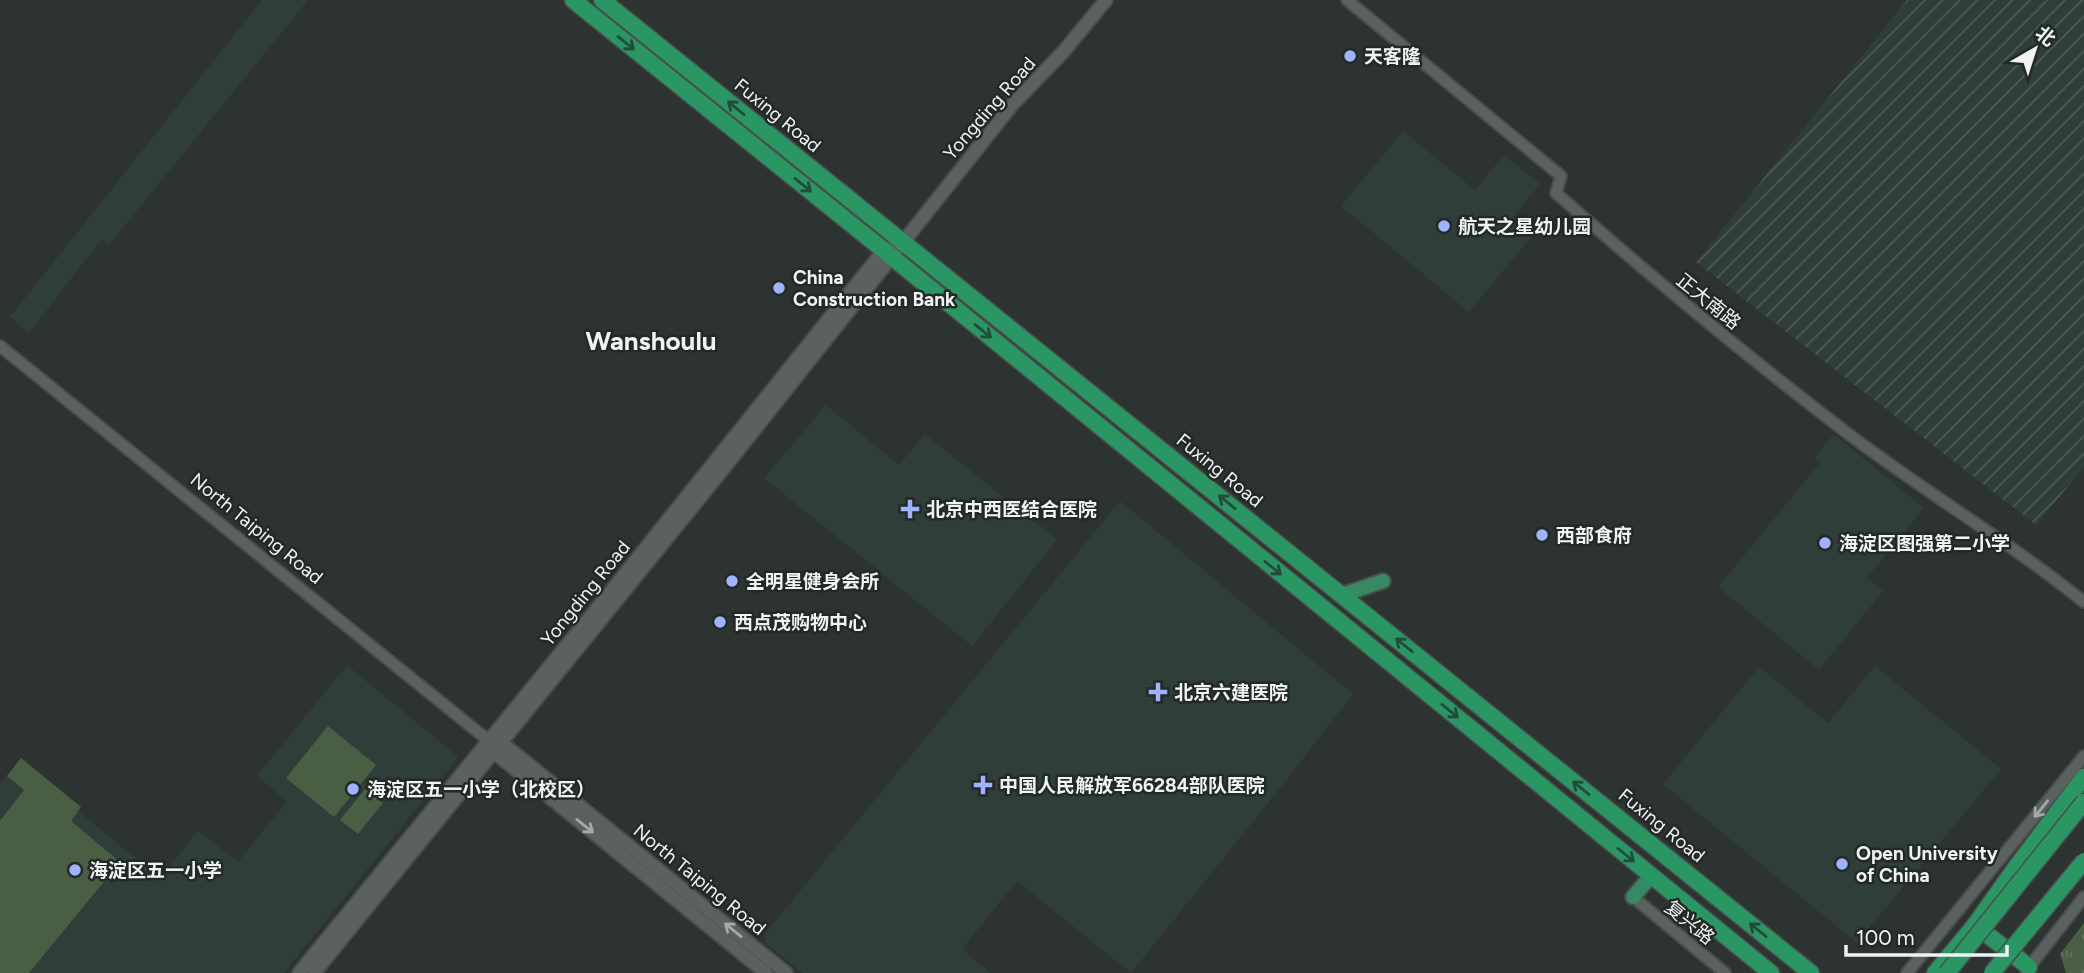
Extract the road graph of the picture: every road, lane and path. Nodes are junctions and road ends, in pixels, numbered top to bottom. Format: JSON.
{"nodes":[{"id":1,"x":573,"y":0,"type":"edge"},
{"id":2,"x":602,"y":0,"type":"edge"},
{"id":3,"x":1106,"y":0,"type":"edge"},
{"id":4,"x":1347,"y":0,"type":"edge"},
{"id":5,"x":903,"y":243,"type":"junction"},
{"id":6,"x":888,"y":254,"type":"junction"},
{"id":7,"x":0,"y":346,"type":"edge"},
{"id":8,"x":1383,"y":581,"type":"dead end"},
{"id":9,"x":1342,"y":595,"type":"junction"},
{"id":10,"x":2084,"y":602,"type":"edge"},
{"id":11,"x":495,"y":745,"type":"junction"},
{"id":12,"x":2084,"y":756,"type":"edge"},
{"id":13,"x":2084,"y":777,"type":"edge"},
{"id":14,"x":2084,"y":802,"type":"edge"},
{"id":15,"x":2084,"y":861,"type":"edge"},
{"id":16,"x":1651,"y":876,"type":"junction"},
{"id":17,"x":1633,"y":897,"type":"joint"},
{"id":18,"x":2084,"y":897,"type":"edge"},
{"id":19,"x":1975,"y":925,"type":"junction"},
{"id":20,"x":2026,"y":970,"type":"edge"},
{"id":21,"x":299,"y":973,"type":"edge"},
{"id":22,"x":314,"y":973,"type":"edge"},
{"id":23,"x":766,"y":973,"type":"edge"},
{"id":24,"x":786,"y":973,"type":"edge"},
{"id":25,"x":1725,"y":973,"type":"edge"},
{"id":26,"x":1771,"y":973,"type":"edge"},
{"id":27,"x":1811,"y":973,"type":"edge"},
{"id":28,"x":1906,"y":973,"type":"edge"},
{"id":29,"x":1936,"y":973,"type":"edge"},
{"id":30,"x":1947,"y":973,"type":"edge"},
{"id":31,"x":1992,"y":973,"type":"edge"}],
"edges":[{"from":1,"to":6,"type":"highway","name":"Fuxing Road","one_way":true},
{"from":5,"to":2,"type":"highway","name":"Fuxing Road","one_way":true},
{"from":3,"to":5,"type":"main road","name":"Yongding Road"},
{"from":4,"to":10,"type":"street","name":"正大南路"},
{"from":5,"to":6,"type":"main road"},
{"from":9,"to":5,"type":"highway","name":"Fuxing Road","one_way":true},
{"from":6,"to":11,"type":"main road","name":"Yongding Road"},
{"from":6,"to":16,"type":"highway","name":"Fuxing Road","one_way":true},
{"from":7,"to":11,"type":"street","name":"North Taiping Road"},
{"from":8,"to":9,"type":"main road"},
{"from":27,"to":9,"type":"highway","name":"Fuxing Road","one_way":true},
{"from":11,"to":21,"type":"main road","name":"Yongding Road"},
{"from":11,"to":22,"type":"main road","name":"Yongding Road"},
{"from":11,"to":23,"type":"main road","name":"North Taiping Road","one_way":true},
{"from":24,"to":11,"type":"main road","name":"North Taiping Road","one_way":true},
{"from":12,"to":28,"type":"street","one_way":true},
{"from":13,"to":19,"type":"highway"},
{"from":14,"to":30,"type":"highway","bridge":true},
{"from":15,"to":31,"type":"highway","bridge":true},
{"from":16,"to":17,"type":"main road"},
{"from":16,"to":26,"type":"highway","name":"Fuxing Road"},
{"from":17,"to":25,"type":"street","name":"复兴路"},
{"from":18,"to":20,"type":"street"},
{"from":19,"to":20,"type":"highway"},
{"from":19,"to":29,"type":"highway"}]}
